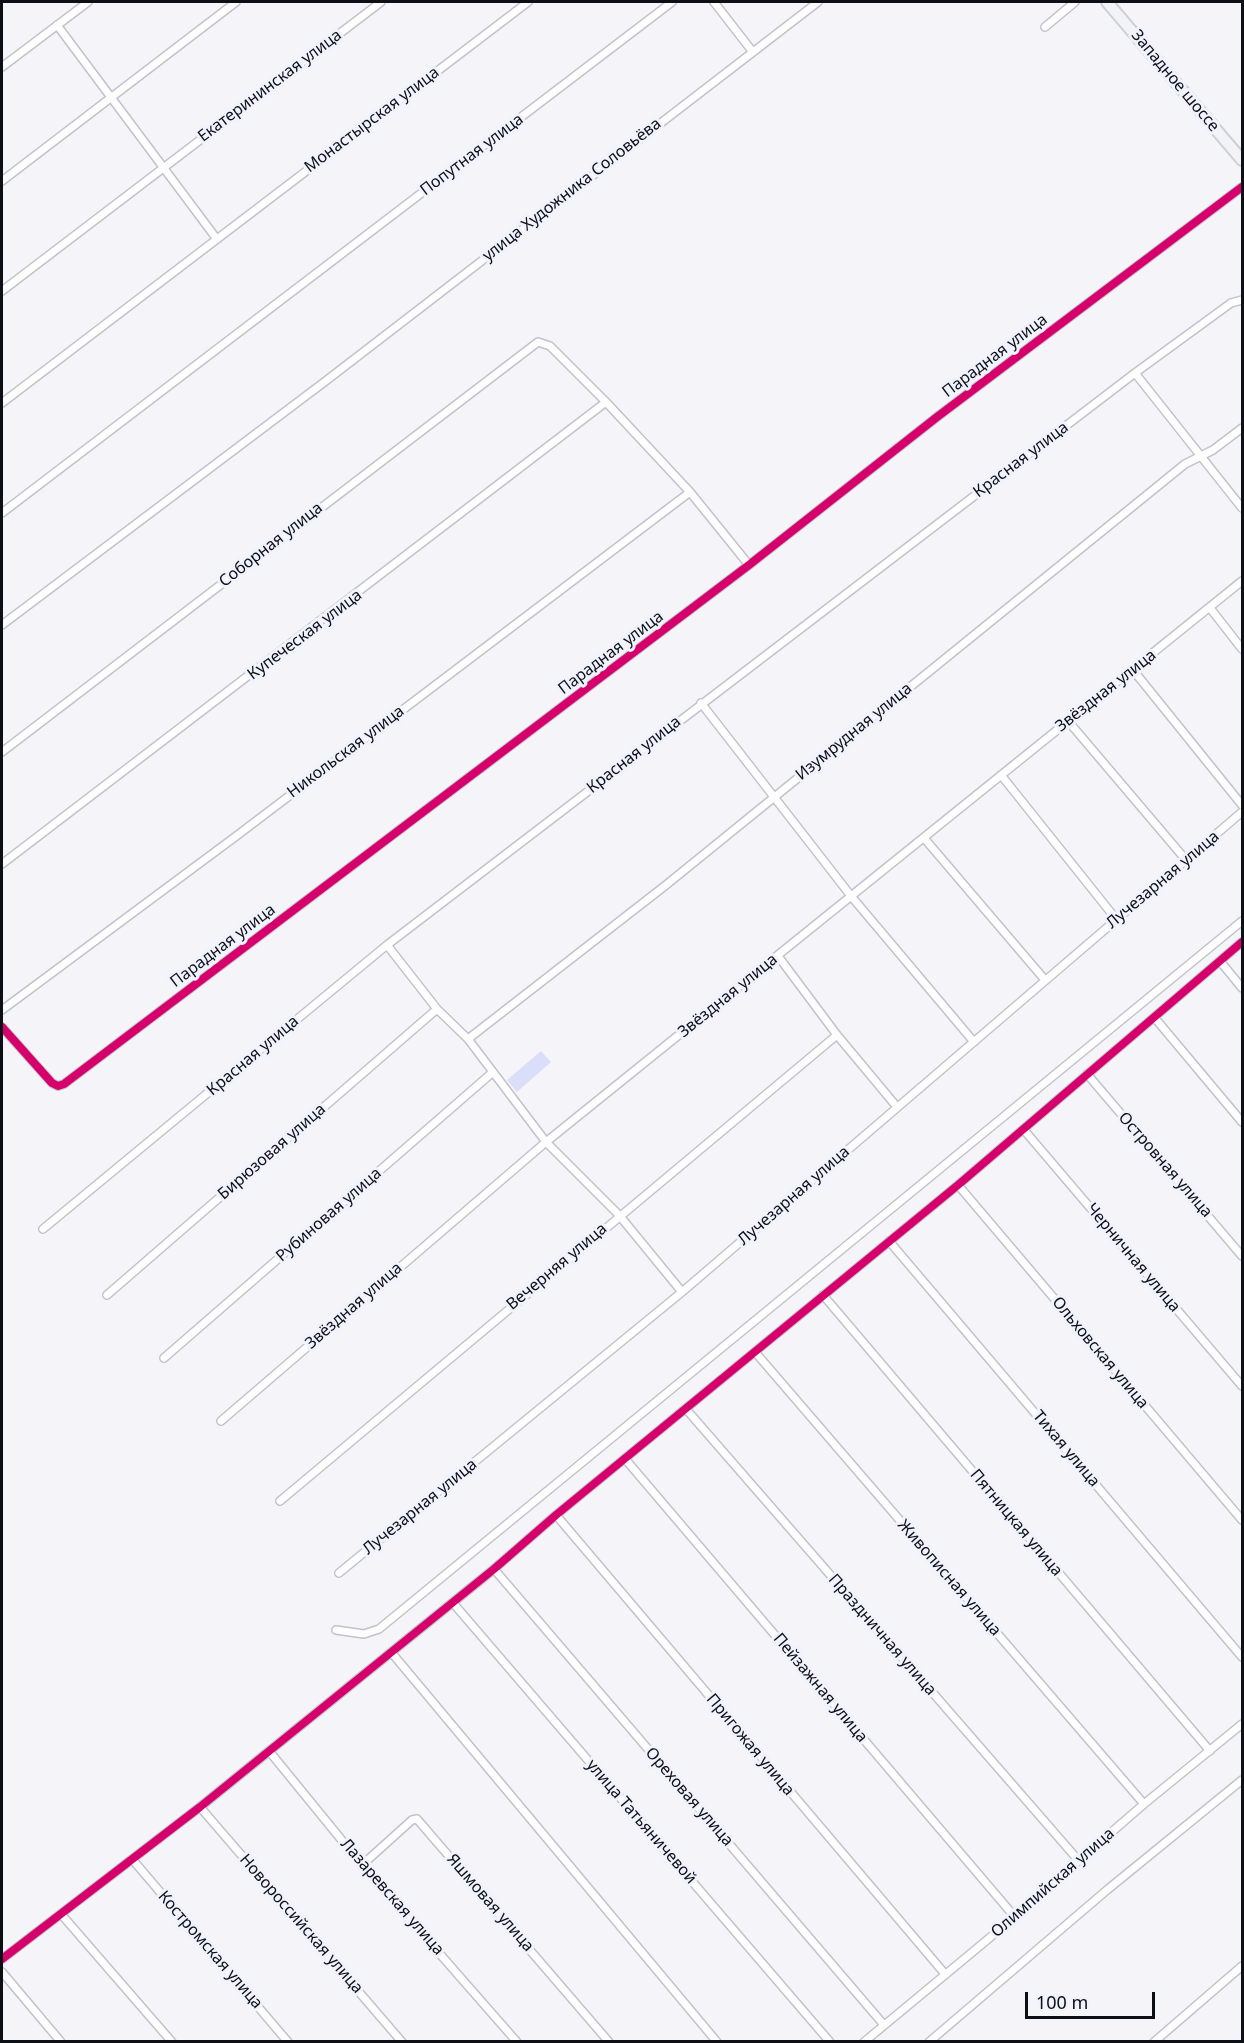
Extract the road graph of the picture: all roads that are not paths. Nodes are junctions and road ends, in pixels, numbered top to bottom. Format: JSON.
{"nodes":[{"id":1,"x":88,"y":2,"type":"edge"},
{"id":2,"x":236,"y":2,"type":"edge"},
{"id":3,"x":381,"y":2,"type":"edge"},
{"id":4,"x":528,"y":2,"type":"edge"},
{"id":5,"x":672,"y":2,"type":"edge"},
{"id":6,"x":714,"y":2,"type":"edge"},
{"id":7,"x":818,"y":2,"type":"edge"},
{"id":8,"x":1075,"y":2,"type":"edge"},
{"id":9,"x":1107,"y":2,"type":"edge"},
{"id":10,"x":57,"y":25,"type":"junction"},
{"id":11,"x":1045,"y":27,"type":"dead end"},
{"id":12,"x":752,"y":51,"type":"junction"},
{"id":13,"x":2,"y":68,"type":"edge"},
{"id":14,"x":110,"y":98,"type":"junction"},
{"id":15,"x":1242,"y":160,"type":"edge"},
{"id":16,"x":161,"y":169,"type":"junction"},
{"id":17,"x":2,"y":182,"type":"edge"},
{"id":18,"x":1242,"y":187,"type":"edge"},
{"id":19,"x":216,"y":238,"type":"junction"},
{"id":20,"x":2,"y":291,"type":"edge"},
{"id":21,"x":1241,"y":300,"type":"edge"},
{"id":22,"x":1135,"y":373,"type":"junction"},
{"id":23,"x":606,"y":402,"type":"junction"},
{"id":24,"x":2,"y":403,"type":"edge"},
{"id":25,"x":1242,"y":428,"type":"edge"},
{"id":26,"x":1201,"y":456,"type":"junction"},
{"id":27,"x":690,"y":492,"type":"junction"},
{"id":28,"x":1242,"y":508,"type":"edge"},
{"id":29,"x":2,"y":513,"type":"edge"},
{"id":30,"x":749,"y":565,"type":"junction"},
{"id":31,"x":1242,"y":581,"type":"edge"},
{"id":32,"x":1210,"y":608,"type":"junction"},
{"id":33,"x":2,"y":625,"type":"edge"},
{"id":34,"x":1242,"y":649,"type":"edge"},
{"id":35,"x":1133,"y":670,"type":"junction"},
{"id":36,"x":701,"y":703,"type":"junction"},
{"id":37,"x":1068,"y":721,"type":"junction"},
{"id":38,"x":2,"y":752,"type":"edge"},
{"id":39,"x":1001,"y":775,"type":"junction"},
{"id":40,"x":774,"y":798,"type":"junction"},
{"id":41,"x":1242,"y":805,"type":"edge"},
{"id":42,"x":1242,"y":812,"type":"edge"},
{"id":43,"x":924,"y":838,"type":"junction"},
{"id":44,"x":1186,"y":860,"type":"junction"},
{"id":45,"x":2,"y":864,"type":"edge"},
{"id":46,"x":851,"y":896,"type":"junction"},
{"id":47,"x":1116,"y":919,"type":"junction"},
{"id":48,"x":1242,"y":921,"type":"edge"},
{"id":49,"x":1242,"y":942,"type":"edge"},
{"id":50,"x":387,"y":945,"type":"junction"},
{"id":51,"x":778,"y":957,"type":"junction"},
{"id":52,"x":1220,"y":961,"type":"junction"},
{"id":53,"x":1045,"y":980,"type":"junction"},
{"id":54,"x":1242,"y":988,"type":"edge"},
{"id":55,"x":437,"y":1009,"type":"junction"},
{"id":56,"x":2,"y":1010,"type":"edge"},
{"id":57,"x":1154,"y":1017,"type":"junction"},
{"id":58,"x":2,"y":1027,"type":"edge"},
{"id":59,"x":837,"y":1035,"type":"junction"},
{"id":60,"x":468,"y":1039,"type":"junction"},
{"id":61,"x":974,"y":1042,"type":"junction"},
{"id":62,"x":494,"y":1072,"type":"junction"},
{"id":63,"x":1087,"y":1074,"type":"junction"},
{"id":64,"x":897,"y":1107,"type":"junction"},
{"id":65,"x":1242,"y":1122,"type":"edge"},
{"id":66,"x":1024,"y":1130,"type":"junction"},
{"id":67,"x":546,"y":1142,"type":"junction"},
{"id":68,"x":958,"y":1185,"type":"junction"},
{"id":69,"x":619,"y":1215,"type":"junction"},
{"id":70,"x":43,"y":1229,"type":"dead end"},
{"id":71,"x":889,"y":1241,"type":"junction"},
{"id":72,"x":1242,"y":1256,"type":"edge"},
{"id":73,"x":682,"y":1292,"type":"junction"},
{"id":74,"x":106,"y":1295,"type":"dead end"},
{"id":75,"x":823,"y":1295,"type":"junction"},
{"id":76,"x":755,"y":1352,"type":"junction"},
{"id":77,"x":164,"y":1358,"type":"dead end"},
{"id":78,"x":1242,"y":1386,"type":"edge"},
{"id":79,"x":686,"y":1409,"type":"junction"},
{"id":80,"x":221,"y":1421,"type":"dead end"},
{"id":81,"x":626,"y":1460,"type":"junction"},
{"id":82,"x":280,"y":1500,"type":"dead end"},
{"id":83,"x":556,"y":1515,"type":"junction"},
{"id":84,"x":1242,"y":1520,"type":"edge"},
{"id":85,"x":494,"y":1569,"type":"junction"},
{"id":86,"x":339,"y":1573,"type":"dead end"},
{"id":87,"x":453,"y":1603,"type":"junction"},
{"id":88,"x":336,"y":1630,"type":"dead end"},
{"id":89,"x":391,"y":1652,"type":"junction"},
{"id":90,"x":1242,"y":1657,"type":"edge"},
{"id":91,"x":1242,"y":1724,"type":"edge"},
{"id":92,"x":269,"y":1751,"type":"junction"},
{"id":93,"x":1210,"y":1751,"type":"junction"},
{"id":94,"x":1242,"y":1780,"type":"edge"},
{"id":95,"x":1144,"y":1804,"type":"junction"},
{"id":96,"x":200,"y":1807,"type":"junction"},
{"id":97,"x":132,"y":1859,"type":"junction"},
{"id":98,"x":1079,"y":1861,"type":"junction"},
{"id":99,"x":362,"y":1864,"type":"junction"},
{"id":100,"x":61,"y":1914,"type":"junction"},
{"id":101,"x":1014,"y":1916,"type":"junction"},
{"id":102,"x":2,"y":1959,"type":"edge"},
{"id":103,"x":1242,"y":1966,"type":"edge"},
{"id":104,"x":2,"y":1972,"type":"edge"},
{"id":105,"x":945,"y":1974,"type":"junction"},
{"id":106,"x":884,"y":2025,"type":"junction"},
{"id":107,"x":61,"y":2042,"type":"edge"},
{"id":108,"x":172,"y":2042,"type":"edge"},
{"id":109,"x":288,"y":2042,"type":"edge"},
{"id":110,"x":402,"y":2042,"type":"edge"},
{"id":111,"x":518,"y":2042,"type":"edge"},
{"id":112,"x":609,"y":2042,"type":"edge"},
{"id":113,"x":717,"y":2042,"type":"edge"},
{"id":114,"x":830,"y":2042,"type":"edge"},
{"id":115,"x":864,"y":2042,"type":"edge"},
{"id":116,"x":929,"y":2042,"type":"edge"},
{"id":117,"x":1154,"y":2042,"type":"edge"}],
"edges":[{"from":1,"to":10,"type":"street"},
{"from":2,"to":14,"type":"street"},
{"from":3,"to":16,"type":"street","name":"Екатерининская улица"},
{"from":4,"to":19,"type":"street","name":"Монастырская улица"},
{"from":5,"to":29,"type":"street","name":"Попутная улица"},
{"from":6,"to":12,"type":"street"},
{"from":7,"to":12,"type":"street","name":"улица Художника Соловьёва"},
{"from":8,"to":11,"type":"street"},
{"from":9,"to":15,"type":"main road","name":"Западное шоссе"},
{"from":10,"to":13,"type":"street"},
{"from":10,"to":14,"type":"street"},
{"from":12,"to":33,"type":"street","name":"улица Художника Соловьёва"},
{"from":14,"to":16,"type":"street"},
{"from":14,"to":17,"type":"street"},
{"from":16,"to":19,"type":"street"},
{"from":16,"to":20,"type":"street","name":"Екатерининская улица"},
{"from":18,"to":30,"type":"street","name":"Парадная улица"},
{"from":19,"to":24,"type":"street","name":"Монастырская улица"},
{"from":21,"to":22,"type":"street","name":"Красная улица"},
{"from":22,"to":26,"type":"street"},
{"from":22,"to":36,"type":"street","name":"Красная улица"},
{"from":23,"to":27,"type":"street"},
{"from":23,"to":38,"type":"street","name":"Соборная улица"},
{"from":23,"to":45,"type":"street","name":"Купеческая улица"},
{"from":25,"to":26,"type":"street","name":"Изумрудная улица"},
{"from":26,"to":28,"type":"street"},
{"from":26,"to":40,"type":"street","name":"Изумрудная улица"},
{"from":27,"to":30,"type":"street"},
{"from":27,"to":56,"type":"street","name":"Никольская улица"},
{"from":30,"to":58,"type":"street","name":"Парадная улица"},
{"from":31,"to":32,"type":"street","name":"Звёздная улица"},
{"from":32,"to":34,"type":"street"},
{"from":32,"to":35,"type":"street","name":"Звёздная улица"},
{"from":35,"to":37,"type":"street","name":"Звёздная улица"},
{"from":35,"to":41,"type":"street"},
{"from":36,"to":40,"type":"street"},
{"from":36,"to":50,"type":"street","name":"Красная улица"},
{"from":37,"to":39,"type":"street","name":"Звёздная улица"},
{"from":37,"to":44,"type":"street"},
{"from":39,"to":43,"type":"street","name":"Звёздная улица"},
{"from":39,"to":47,"type":"street"},
{"from":40,"to":46,"type":"street"},
{"from":40,"to":60,"type":"street","name":"Изумрудная улица"},
{"from":42,"to":44,"type":"street","name":"Лучезарная улица"},
{"from":43,"to":46,"type":"street","name":"Звёздная улица"},
{"from":43,"to":53,"type":"street"},
{"from":44,"to":47,"type":"street","name":"Лучезарная улица"},
{"from":46,"to":51,"type":"street","name":"Звёздная улица"},
{"from":46,"to":61,"type":"street"},
{"from":47,"to":53,"type":"street","name":"Лучезарная улица"},
{"from":48,"to":88,"type":"street"},
{"from":49,"to":52,"type":"street"},
{"from":50,"to":55,"type":"street"},
{"from":50,"to":70,"type":"street","name":"Красная улица"},
{"from":51,"to":59,"type":"street"},
{"from":51,"to":67,"type":"street","name":"Звёздная улица"},
{"from":52,"to":54,"type":"street"},
{"from":52,"to":57,"type":"street"},
{"from":53,"to":61,"type":"street","name":"Лучезарная улица"},
{"from":55,"to":60,"type":"street"},
{"from":55,"to":74,"type":"street","name":"Бирюзовая улица"},
{"from":57,"to":63,"type":"street"},
{"from":57,"to":65,"type":"street"},
{"from":59,"to":64,"type":"street"},
{"from":59,"to":69,"type":"street","name":"Вечерняя улица"},
{"from":60,"to":62,"type":"street"},
{"from":61,"to":64,"type":"street","name":"Лучезарная улица"},
{"from":62,"to":67,"type":"street"},
{"from":62,"to":77,"type":"street","name":"Рубиновая улица"},
{"from":63,"to":66,"type":"street"},
{"from":63,"to":72,"type":"street","name":"Островная улица"},
{"from":64,"to":73,"type":"street","name":"Лучезарная улица"},
{"from":66,"to":68,"type":"street"},
{"from":66,"to":78,"type":"street","name":"Черничная улица"},
{"from":67,"to":69,"type":"street"},
{"from":67,"to":80,"type":"street","name":"Звёздная улица"},
{"from":68,"to":71,"type":"street"},
{"from":68,"to":84,"type":"street","name":"Ольховская улица"},
{"from":69,"to":73,"type":"street"},
{"from":69,"to":82,"type":"street","name":"Вечерняя улица"},
{"from":71,"to":75,"type":"street"},
{"from":71,"to":90,"type":"street","name":"Тихая улица"},
{"from":73,"to":86,"type":"street","name":"Лучезарная улица"},
{"from":75,"to":76,"type":"street"},
{"from":75,"to":93,"type":"street","name":"Пятницкая улица"},
{"from":76,"to":79,"type":"street"},
{"from":76,"to":95,"type":"street","name":"Живописная улица"},
{"from":79,"to":81,"type":"street"},
{"from":79,"to":98,"type":"street","name":"Праздничная улица"},
{"from":81,"to":83,"type":"street"},
{"from":81,"to":101,"type":"street","name":"Пейзажная улица"},
{"from":83,"to":85,"type":"street"},
{"from":83,"to":105,"type":"street","name":"Пригожая улица"},
{"from":85,"to":87,"type":"street"},
{"from":85,"to":106,"type":"street","name":"Ореховая улица"},
{"from":87,"to":89,"type":"street"},
{"from":87,"to":114,"type":"street","name":"улица Татьяничевой"},
{"from":89,"to":92,"type":"street"},
{"from":89,"to":113,"type":"street"},
{"from":91,"to":93,"type":"street","name":"Олимпийская улица"},
{"from":92,"to":96,"type":"street"},
{"from":92,"to":99,"type":"street","name":"Лазаревская улица"},
{"from":93,"to":95,"type":"street","name":"Олимпийская улица"},
{"from":94,"to":116,"type":"street"},
{"from":95,"to":98,"type":"street","name":"Олимпийская улица"},
{"from":96,"to":97,"type":"street"},
{"from":96,"to":110,"type":"street","name":"Новороссийская улица"},
{"from":97,"to":100,"type":"street"},
{"from":97,"to":109,"type":"street","name":"Костромская улица"},
{"from":98,"to":101,"type":"street","name":"Олимпийская улица"},
{"from":99,"to":111,"type":"street","name":"Лазаревская улица"},
{"from":99,"to":112,"type":"street","name":"Яшмовая улица"},
{"from":100,"to":102,"type":"street"},
{"from":100,"to":108,"type":"street"},
{"from":101,"to":105,"type":"street","name":"Олимпийская улица"},
{"from":103,"to":117,"type":"street"},
{"from":104,"to":107,"type":"street"},
{"from":105,"to":106,"type":"street","name":"Олимпийская улица"},
{"from":106,"to":115,"type":"street","name":"Олимпийская улица"}]}
